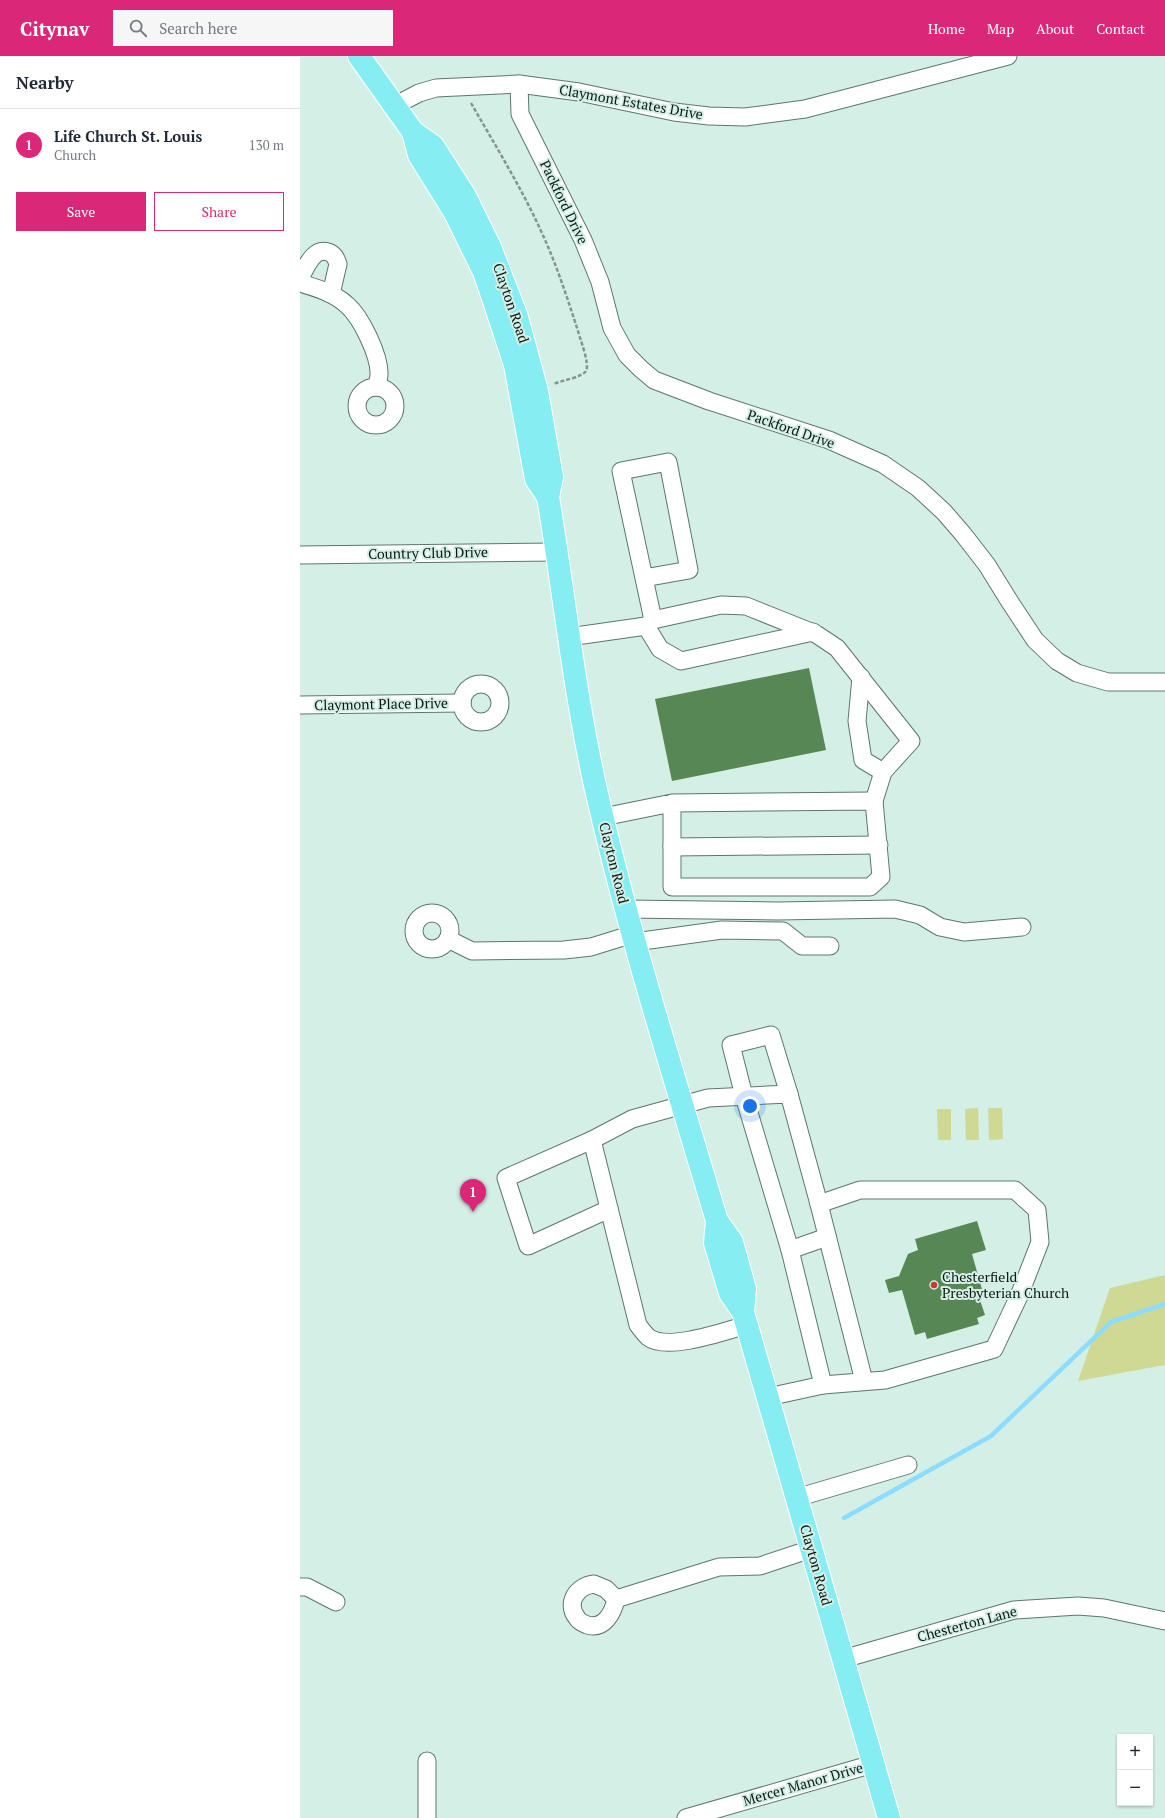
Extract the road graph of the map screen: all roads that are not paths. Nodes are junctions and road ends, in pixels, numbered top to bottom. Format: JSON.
{"nodes":[{"id":1,"x":359,"y":56,"type":"edge"},
{"id":2,"x":1008,"y":56,"type":"edge"},
{"id":3,"x":519,"y":84,"type":"junction"},
{"id":4,"x":394,"y":106,"type":"junction"},
{"id":5,"x":300,"y":278,"type":"edge"},
{"id":6,"x":300,"y":283,"type":"edge"},
{"id":7,"x":331,"y":294,"type":"junction"},
{"id":8,"x":376,"y":387,"type":"dead end"},
{"id":9,"x":557,"y":552,"type":"junction"},
{"id":10,"x":300,"y":554,"type":"edge"},
{"id":11,"x":644,"y":578,"type":"junction"},
{"id":12,"x":649,"y":623,"type":"junction"},
{"id":13,"x":813,"y":632,"type":"junction"},
{"id":14,"x":569,"y":637,"type":"junction"},
{"id":15,"x":860,"y":677,"type":"junction"},
{"id":16,"x":1165,"y":682,"type":"edge"},
{"id":17,"x":462,"y":703,"type":"dead end"},
{"id":18,"x":300,"y":705,"type":"edge"},
{"id":19,"x":883,"y":772,"type":"junction"},
{"id":20,"x":874,"y":801,"type":"junction"},
{"id":21,"x":672,"y":803,"type":"junction"},
{"id":22,"x":603,"y":818,"type":"junction"},
{"id":23,"x":879,"y":845,"type":"junction"},
{"id":24,"x":672,"y":847,"type":"junction"},
{"id":25,"x":626,"y":909,"type":"junction"},
{"id":26,"x":1022,"y":927,"type":"dead end"},
{"id":27,"x":448,"y":938,"type":"dead end"},
{"id":28,"x":634,"y":938,"type":"junction"},
{"id":29,"x":830,"y":946,"type":"dead end"},
{"id":30,"x":789,"y":1094,"type":"junction"},
{"id":31,"x":744,"y":1096,"type":"junction"},
{"id":32,"x":683,"y":1106,"type":"junction"},
{"id":33,"x":592,"y":1140,"type":"junction"},
{"id":34,"x":819,"y":1204,"type":"junction"},
{"id":35,"x":609,"y":1210,"type":"junction"},
{"id":36,"x":826,"y":1237,"type":"junction"},
{"id":37,"x":790,"y":1250,"type":"junction"},
{"id":38,"x":745,"y":1319,"type":"junction"},
{"id":39,"x":864,"y":1381,"type":"junction"},
{"id":40,"x":823,"y":1385,"type":"junction"},
{"id":41,"x":768,"y":1397,"type":"junction"},
{"id":42,"x":908,"y":1465,"type":"dead end"},
{"id":43,"x":796,"y":1498,"type":"junction"},
{"id":44,"x":811,"y":1549,"type":"junction"},
{"id":45,"x":300,"y":1587,"type":"edge"},
{"id":46,"x":616,"y":1599,"type":"dead end"},
{"id":47,"x":336,"y":1602,"type":"dead end"},
{"id":48,"x":1165,"y":1621,"type":"edge"},
{"id":49,"x":842,"y":1659,"type":"junction"},
{"id":50,"x":427,"y":1761,"type":"dead end"},
{"id":51,"x":873,"y":1764,"type":"junction"},
{"id":52,"x":427,"y":1818,"type":"edge"},
{"id":53,"x":686,"y":1818,"type":"edge"},
{"id":54,"x":889,"y":1818,"type":"edge"}],
"edges":[{"from":1,"to":4,"type":"main road","name":"Clayton Road"},
{"from":2,"to":3,"type":"street","name":"Claymont Estates Drive"},
{"from":3,"to":4,"type":"street","name":"Claymont Estates Drive"},
{"from":3,"to":16,"type":"street","name":"Packford Drive"},
{"from":4,"to":9,"type":"main road","name":"Clayton Road"},
{"from":5,"to":7,"type":"street"},
{"from":6,"to":7,"type":"street"},
{"from":7,"to":8,"type":"street"},
{"from":9,"to":10,"type":"street","name":"Country Club Drive"},
{"from":9,"to":14,"type":"main road","name":"Clayton Road"},
{"from":11,"to":11,"type":"street"},
{"from":11,"to":12,"type":"street"},
{"from":12,"to":13,"type":"street"},
{"from":12,"to":13,"type":"street"},
{"from":12,"to":14,"type":"street"},
{"from":13,"to":15,"type":"street"},
{"from":14,"to":22,"type":"main road","name":"Clayton Road"},
{"from":15,"to":19,"type":"street"},
{"from":15,"to":19,"type":"street"},
{"from":17,"to":18,"type":"street","name":"Claymont Place Drive"},
{"from":19,"to":20,"type":"street"},
{"from":20,"to":21,"type":"street"},
{"from":20,"to":23,"type":"street"},
{"from":21,"to":22,"type":"street"},
{"from":21,"to":24,"type":"street"},
{"from":22,"to":25,"type":"main road","name":"Clayton Road"},
{"from":23,"to":24,"type":"street"},
{"from":23,"to":24,"type":"street"},
{"from":25,"to":26,"type":"street"},
{"from":25,"to":28,"type":"main road","name":"Clayton Road"},
{"from":27,"to":28,"type":"street"},
{"from":28,"to":29,"type":"street"},
{"from":28,"to":32,"type":"main road","name":"Clayton Road"},
{"from":30,"to":31,"type":"street"},
{"from":30,"to":31,"type":"street"},
{"from":30,"to":34,"type":"street"},
{"from":31,"to":32,"type":"street"},
{"from":31,"to":37,"type":"street"},
{"from":32,"to":33,"type":"street"},
{"from":32,"to":38,"type":"main road","name":"Clayton Road"},
{"from":33,"to":35,"type":"street"},
{"from":33,"to":35,"type":"street"},
{"from":34,"to":36,"type":"street"},
{"from":34,"to":39,"type":"street"},
{"from":35,"to":38,"type":"street"},
{"from":36,"to":37,"type":"street"},
{"from":36,"to":39,"type":"street"},
{"from":37,"to":40,"type":"street"},
{"from":38,"to":41,"type":"main road","name":"Clayton Road"},
{"from":39,"to":40,"type":"street"},
{"from":40,"to":41,"type":"street"},
{"from":41,"to":43,"type":"main road","name":"Clayton Road"},
{"from":42,"to":43,"type":"street"},
{"from":43,"to":44,"type":"main road","name":"Clayton Road"},
{"from":44,"to":46,"type":"street"},
{"from":44,"to":49,"type":"main road","name":"Clayton Road"},
{"from":45,"to":47,"type":"street"},
{"from":48,"to":49,"type":"street","name":"Chesterton Lane"},
{"from":49,"to":51,"type":"main road","name":"Clayton Road"},
{"from":50,"to":52,"type":"street"},
{"from":51,"to":53,"type":"street","name":"Mercer Manor Drive"},
{"from":51,"to":54,"type":"main road","name":"Clayton Road"}]}
